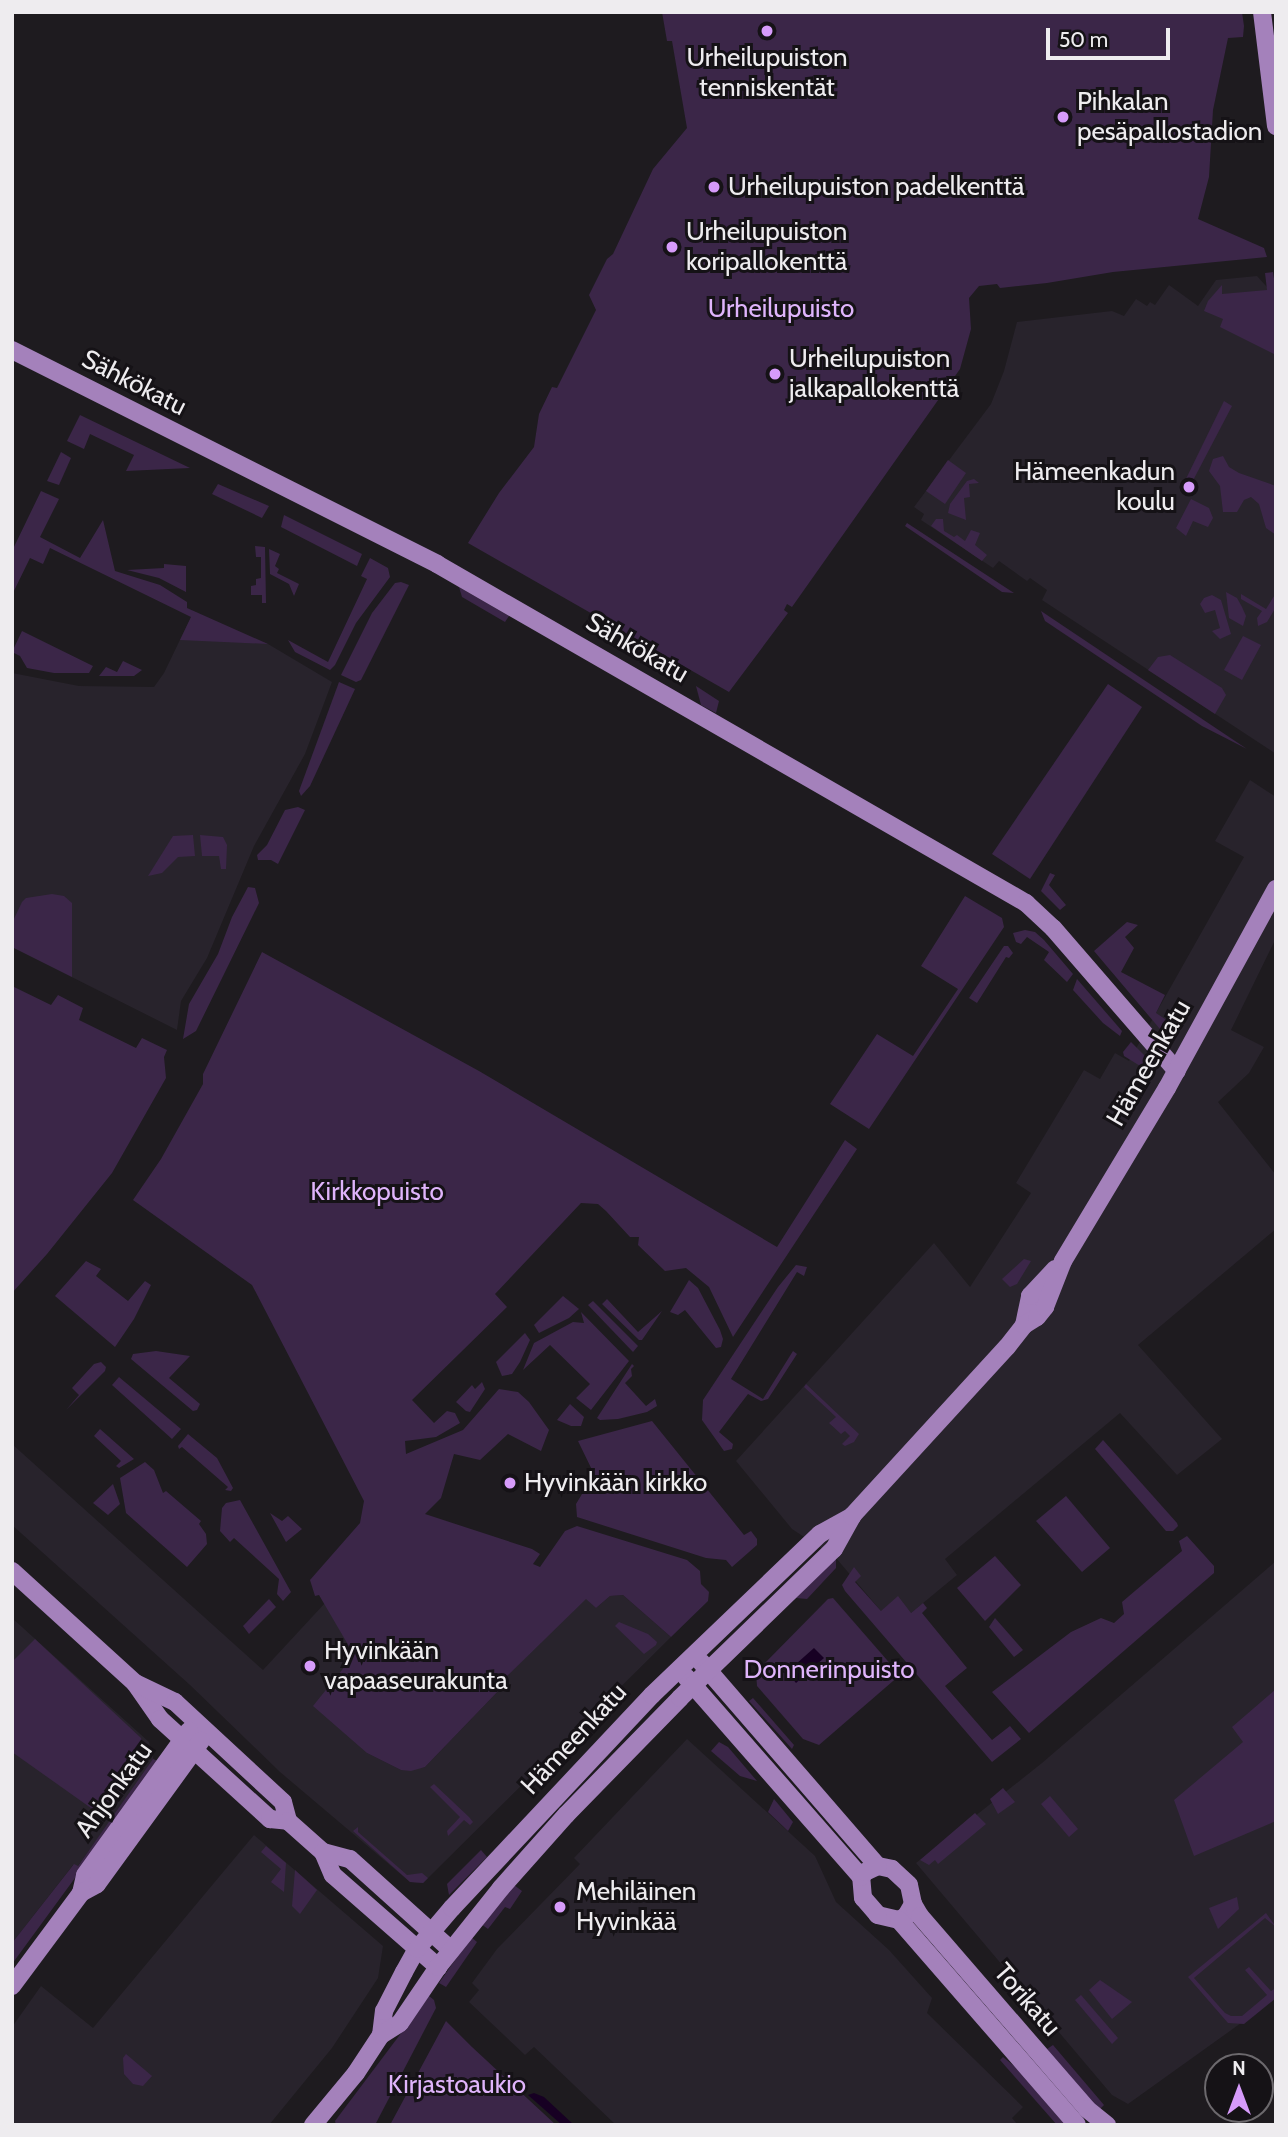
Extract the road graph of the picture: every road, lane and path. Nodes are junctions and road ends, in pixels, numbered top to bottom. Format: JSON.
{"nodes":[{"id":1,"x":1262,"y":12,"type":"edge"},
{"id":2,"x":1276,"y":126,"type":"edge"},
{"id":3,"x":12,"y":351,"type":"edge"},
{"id":4,"x":1276,"y":889,"type":"edge"},
{"id":5,"x":1177,"y":1071,"type":"junction"},
{"id":6,"x":852,"y":1516,"type":"junction"},
{"id":7,"x":12,"y":1571,"type":"edge"},
{"id":8,"x":694,"y":1655,"type":"junction"},
{"id":9,"x":679,"y":1669,"type":"junction"},
{"id":10,"x":709,"y":1670,"type":"junction"},
{"id":11,"x":135,"y":1683,"type":"junction"},
{"id":12,"x":693,"y":1685,"type":"junction"},
{"id":13,"x":202,"y":1727,"type":"junction"},
{"id":14,"x":189,"y":1745,"type":"junction"},
{"id":15,"x":288,"y":1821,"type":"junction"},
{"id":16,"x":323,"y":1852,"type":"junction"},
{"id":17,"x":877,"y":1866,"type":"junction"},
{"id":18,"x":861,"y":1877,"type":"junction"},
{"id":19,"x":914,"y":1904,"type":"junction"},
{"id":20,"x":899,"y":1920,"type":"junction"},
{"id":21,"x":431,"y":1933,"type":"junction"},
{"id":22,"x":417,"y":1949,"type":"junction"},
{"id":23,"x":451,"y":1950,"type":"junction"},
{"id":24,"x":438,"y":1967,"type":"junction"},
{"id":25,"x":12,"y":1986,"type":"edge"},
{"id":26,"x":381,"y":2035,"type":"junction"},
{"id":27,"x":313,"y":2125,"type":"edge"},
{"id":28,"x":1077,"y":2125,"type":"edge"},
{"id":29,"x":1107,"y":2125,"type":"edge"}],
"edges":[{"from":1,"to":2,"type":"main road"},
{"from":3,"to":5,"type":"main road","name":"Sähkökatu"},
{"from":4,"to":5,"type":"main road","name":"Hämeenkatu"},
{"from":5,"to":6,"type":"main road","name":"Hämeenkatu"},
{"from":6,"to":8,"type":"main road","name":"Hämeenkatu"},
{"from":6,"to":10,"type":"main road","name":"Hämeenkatu"},
{"from":7,"to":11,"type":"main road"},
{"from":8,"to":9,"type":"main road","name":"Hämeenkatu"},
{"from":8,"to":10,"type":"main road"},
{"from":9,"to":12,"type":"main road"},
{"from":9,"to":21,"type":"main road","name":"Hämeenkatu"},
{"from":10,"to":12,"type":"main road","name":"Hämeenkatu"},
{"from":10,"to":17,"type":"main road"},
{"from":11,"to":13,"type":"main road"},
{"from":11,"to":14,"type":"main road"},
{"from":12,"to":18,"type":"main road"},
{"from":12,"to":23,"type":"main road","name":"Hämeenkatu"},
{"from":13,"to":14,"type":"main road","name":"Ahjonkatu"},
{"from":13,"to":15,"type":"main road"},
{"from":14,"to":15,"type":"main road"},
{"from":14,"to":25,"type":"main road","name":"Ahjonkatu"},
{"from":15,"to":16,"type":"main road"},
{"from":16,"to":21,"type":"main road"},
{"from":16,"to":22,"type":"main road"},
{"from":17,"to":18,"type":"main road"},
{"from":17,"to":19,"type":"main road"},
{"from":18,"to":20,"type":"main road"},
{"from":19,"to":20,"type":"main road"},
{"from":19,"to":29,"type":"main road","name":"Torikatu"},
{"from":20,"to":28,"type":"main road","name":"Torikatu"},
{"from":21,"to":22,"type":"main road","name":"Hämeenkatu"},
{"from":21,"to":23,"type":"main road"},
{"from":22,"to":24,"type":"main road"},
{"from":22,"to":26,"type":"main road","name":"Hämeenkatu"},
{"from":23,"to":24,"type":"main road","name":"Hämeenkatu"},
{"from":24,"to":26,"type":"main road","name":"Hämeenkatu"},
{"from":26,"to":27,"type":"main road","name":"Hämeenkatu"}]}
